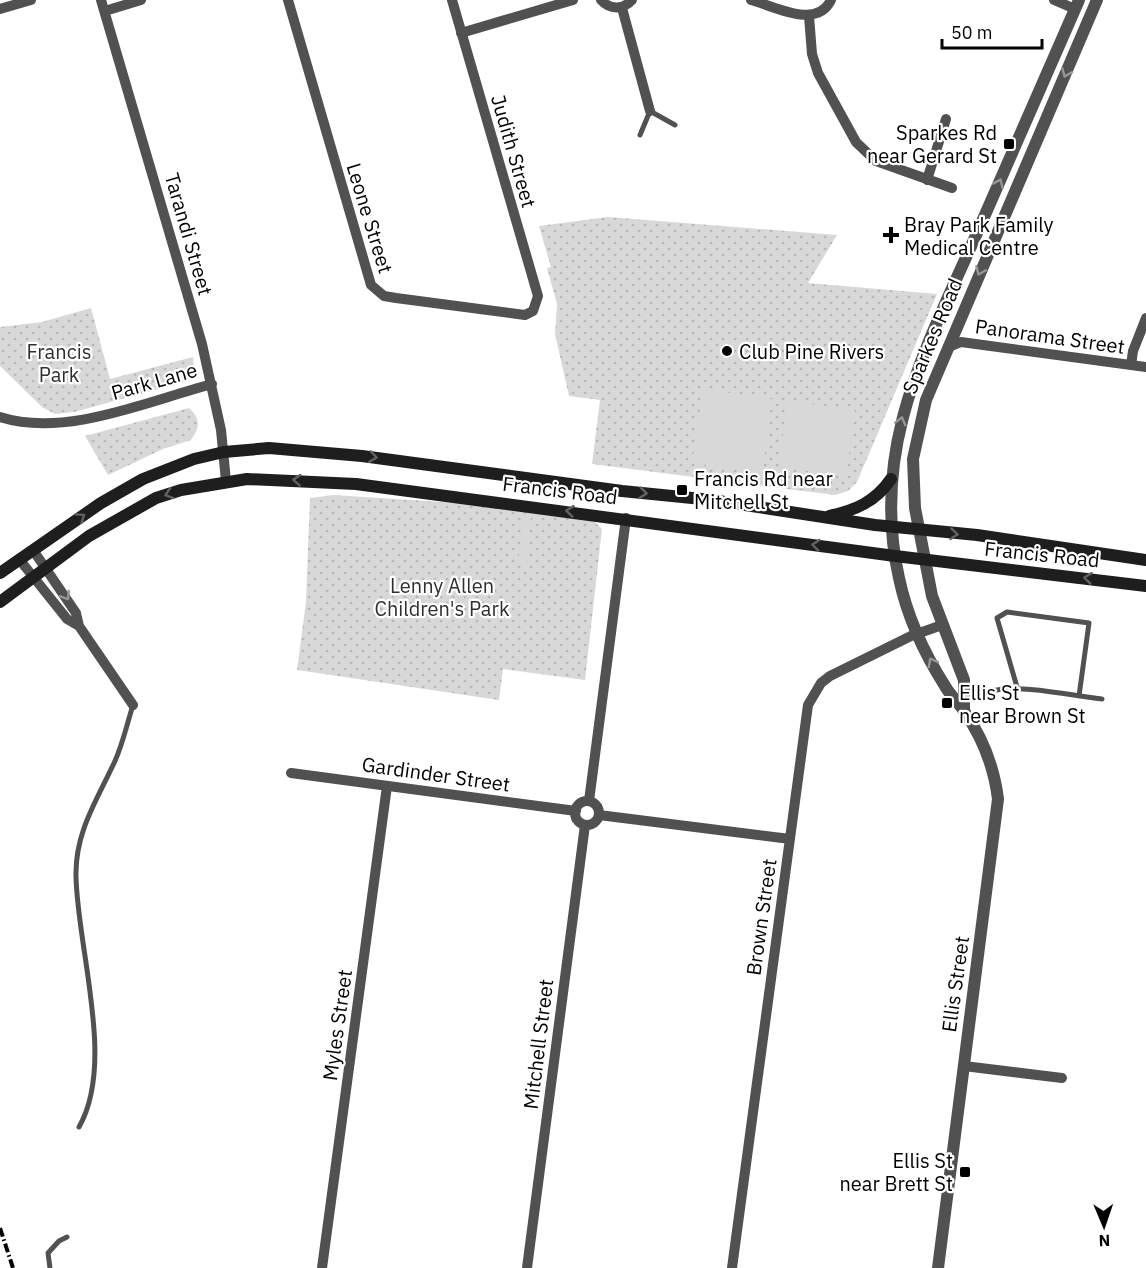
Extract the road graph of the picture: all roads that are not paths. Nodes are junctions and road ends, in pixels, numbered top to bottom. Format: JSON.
{"nodes":[{"id":1,"x":31,"y":0,"type":"edge"},
{"id":2,"x":141,"y":0,"type":"edge"},
{"id":3,"x":288,"y":0,"type":"edge"},
{"id":4,"x":452,"y":0,"type":"edge"},
{"id":5,"x":573,"y":0,"type":"edge"},
{"id":6,"x":601,"y":0,"type":"edge"},
{"id":7,"x":632,"y":0,"type":"edge"},
{"id":8,"x":751,"y":0,"type":"edge"},
{"id":9,"x":831,"y":0,"type":"edge"},
{"id":10,"x":1054,"y":0,"type":"edge"},
{"id":11,"x":1098,"y":0,"type":"edge"},
{"id":12,"x":1077,"y":4,"type":"edge"},
{"id":13,"x":103,"y":5,"type":"edge"},
{"id":14,"x":622,"y":8,"type":"junction"},
{"id":15,"x":0,"y":9,"type":"edge"},
{"id":16,"x":809,"y":16,"type":"junction"},
{"id":17,"x":461,"y":33,"type":"junction"},
{"id":18,"x":651,"y":111,"type":"junction"},
{"id":19,"x":946,"y":119,"type":"dead end"},
{"id":20,"x":675,"y":125,"type":"dead end"},
{"id":21,"x":640,"y":135,"type":"dead end"},
{"id":22,"x":927,"y":180,"type":"junction"},
{"id":23,"x":952,"y":188,"type":"dead end"},
{"id":24,"x":533,"y":311,"type":"joint"},
{"id":25,"x":1146,"y":318,"type":"edge"},
{"id":26,"x":949,"y":347,"type":"junction"},
{"id":27,"x":1131,"y":365,"type":"junction"},
{"id":28,"x":1146,"y":367,"type":"edge"},
{"id":29,"x":212,"y":384,"type":"junction"},
{"id":30,"x":0,"y":417,"type":"edge"},
{"id":31,"x":224,"y":452,"type":"junction"},
{"id":32,"x":891,"y":479,"type":"junction"},
{"id":33,"x":226,"y":481,"type":"junction"},
{"id":34,"x":822,"y":517,"type":"junction"},
{"id":35,"x":626,"y":518,"type":"junction"},
{"id":36,"x":891,"y":527,"type":"junction"},
{"id":37,"x":920,"y":531,"type":"junction"},
{"id":38,"x":33,"y":550,"type":"junction"},
{"id":39,"x":895,"y":556,"type":"junction"},
{"id":40,"x":19,"y":559,"type":"junction"},
{"id":41,"x":924,"y":560,"type":"junction"},
{"id":42,"x":1146,"y":560,"type":"edge"},
{"id":43,"x":47,"y":569,"type":"junction"},
{"id":44,"x":0,"y":573,"type":"edge"},
{"id":45,"x":33,"y":579,"type":"junction"},
{"id":46,"x":1146,"y":586,"type":"edge"},
{"id":47,"x":0,"y":602,"type":"edge"},
{"id":48,"x":942,"y":625,"type":"junction"},
{"id":49,"x":79,"y":626,"type":"junction"},
{"id":50,"x":918,"y":634,"type":"junction"},
{"id":51,"x":1017,"y":687,"type":"junction"},
{"id":52,"x":1079,"y":696,"type":"junction"},
{"id":53,"x":1102,"y":699,"type":"dead end"},
{"id":54,"x":132,"y":705,"type":"joint"},
{"id":55,"x":964,"y":705,"type":"junction"},
{"id":56,"x":291,"y":773,"type":"dead end"},
{"id":57,"x":387,"y":786,"type":"junction"},
{"id":58,"x":589,"y":801,"type":"junction"},
{"id":59,"x":576,"y":811,"type":"junction"},
{"id":60,"x":599,"y":815,"type":"junction"},
{"id":61,"x":585,"y":825,"type":"junction"},
{"id":62,"x":790,"y":839,"type":"junction"},
{"id":63,"x":964,"y":1066,"type":"junction"},
{"id":64,"x":1062,"y":1078,"type":"dead end"},
{"id":65,"x":80,"y":1127,"type":"dead end"},
{"id":66,"x":68,"y":1237,"type":"dead end"},
{"id":67,"x":50,"y":1268,"type":"edge"},
{"id":68,"x":322,"y":1268,"type":"edge"},
{"id":69,"x":527,"y":1268,"type":"edge"},
{"id":70,"x":732,"y":1268,"type":"edge"},
{"id":71,"x":938,"y":1268,"type":"edge"}],
"edges":[{"from":1,"to":15,"type":"street"},
{"from":2,"to":13,"type":"street"},
{"from":3,"to":24,"type":"street","name":"Leone Street"},
{"from":4,"to":17,"type":"street","name":"Judith Street"},
{"from":5,"to":17,"type":"street"},
{"from":6,"to":14,"type":"street"},
{"from":7,"to":14,"type":"street"},
{"from":8,"to":16,"type":"street"},
{"from":9,"to":16,"type":"street"},
{"from":10,"to":12,"type":"street"},
{"from":11,"to":26,"type":"street","name":"Sparkes Road","one_way":true},
{"from":32,"to":12,"type":"street","name":"Sparkes Road","one_way":true},
{"from":13,"to":29,"type":"street","name":"Tarandi Street"},
{"from":14,"to":18,"type":"street"},
{"from":16,"to":22,"type":"street"},
{"from":17,"to":24,"type":"street","name":"Judith Street"},
{"from":18,"to":20,"type":"lane"},
{"from":18,"to":21,"type":"lane"},
{"from":19,"to":22,"type":"street"},
{"from":22,"to":23,"type":"street"},
{"from":25,"to":27,"type":"street"},
{"from":26,"to":27,"type":"street","name":"Panorama Street"},
{"from":26,"to":37,"type":"street","name":"Sparkes Road"},
{"from":27,"to":28,"type":"street","name":"Panorama Street"},
{"from":29,"to":30,"type":"street","name":"Park Lane"},
{"from":29,"to":31,"type":"street","name":"Tarandi Street"},
{"from":31,"to":33,"type":"street","name":"Tarandi Street"},
{"from":31,"to":34,"type":"main road","name":"Francis Road","one_way":true},
{"from":38,"to":31,"type":"main road","name":"Francis Road","one_way":true},
{"from":32,"to":34,"type":"main road"},
{"from":32,"to":36,"type":"street","name":"Sparkes Road"},
{"from":35,"to":33,"type":"main road","name":"Francis Road","one_way":true},
{"from":33,"to":43,"type":"main road","name":"Francis Road","one_way":true},
{"from":34,"to":36,"type":"main road","name":"Francis Road"},
{"from":39,"to":35,"type":"main road","name":"Francis Road","one_way":true},
{"from":35,"to":58,"type":"street"},
{"from":36,"to":37,"type":"main road","name":"Francis Road"},
{"from":36,"to":39,"type":"street","name":"Ellis Street"},
{"from":37,"to":41,"type":"street","name":"Ellis Street"},
{"from":37,"to":42,"type":"main road","name":"Francis Road","one_way":true},
{"from":38,"to":40,"type":"main road","name":"Francis Road"},
{"from":38,"to":43,"type":"street"},
{"from":39,"to":41,"type":"main road","name":"Francis Road"},
{"from":39,"to":50,"type":"street","name":"Ellis Street"},
{"from":40,"to":44,"type":"main road","name":"Francis Road"},
{"from":40,"to":45,"type":"street"},
{"from":46,"to":41,"type":"main road","name":"Francis Road","one_way":true},
{"from":41,"to":48,"type":"street","name":"Ellis Street"},
{"from":43,"to":45,"type":"main road","name":"Francis Road"},
{"from":43,"to":49,"type":"street","one_way":true},
{"from":45,"to":47,"type":"main road","name":"Francis Road"},
{"from":45,"to":49,"type":"street"},
{"from":48,"to":50,"type":"street","name":"Brown Street"},
{"from":48,"to":55,"type":"street","name":"Ellis Street"},
{"from":49,"to":54,"type":"street"},
{"from":55,"to":50,"type":"street","name":"Ellis Street","one_way":true},
{"from":50,"to":62,"type":"street","name":"Brown Street"},
{"from":51,"to":52,"type":"lane"},
{"from":51,"to":52,"type":"lane"},
{"from":51,"to":55,"type":"lane"},
{"from":52,"to":53,"type":"lane"},
{"from":54,"to":65,"type":"lane"},
{"from":55,"to":63,"type":"street","name":"Ellis Street"},
{"from":56,"to":57,"type":"street","name":"Gardinder Street"},
{"from":57,"to":59,"type":"street","name":"Gardinder Street"},
{"from":57,"to":68,"type":"street","name":"Myles Street"},
{"from":58,"to":59,"type":"street"},
{"from":58,"to":60,"type":"street"},
{"from":59,"to":61,"type":"street"},
{"from":60,"to":61,"type":"street"},
{"from":60,"to":62,"type":"street"},
{"from":61,"to":69,"type":"street","name":"Mitchell Street"},
{"from":62,"to":70,"type":"street","name":"Brown Street"},
{"from":63,"to":64,"type":"street"},
{"from":63,"to":71,"type":"street","name":"Ellis Street"},
{"from":66,"to":67,"type":"lane"}]}
